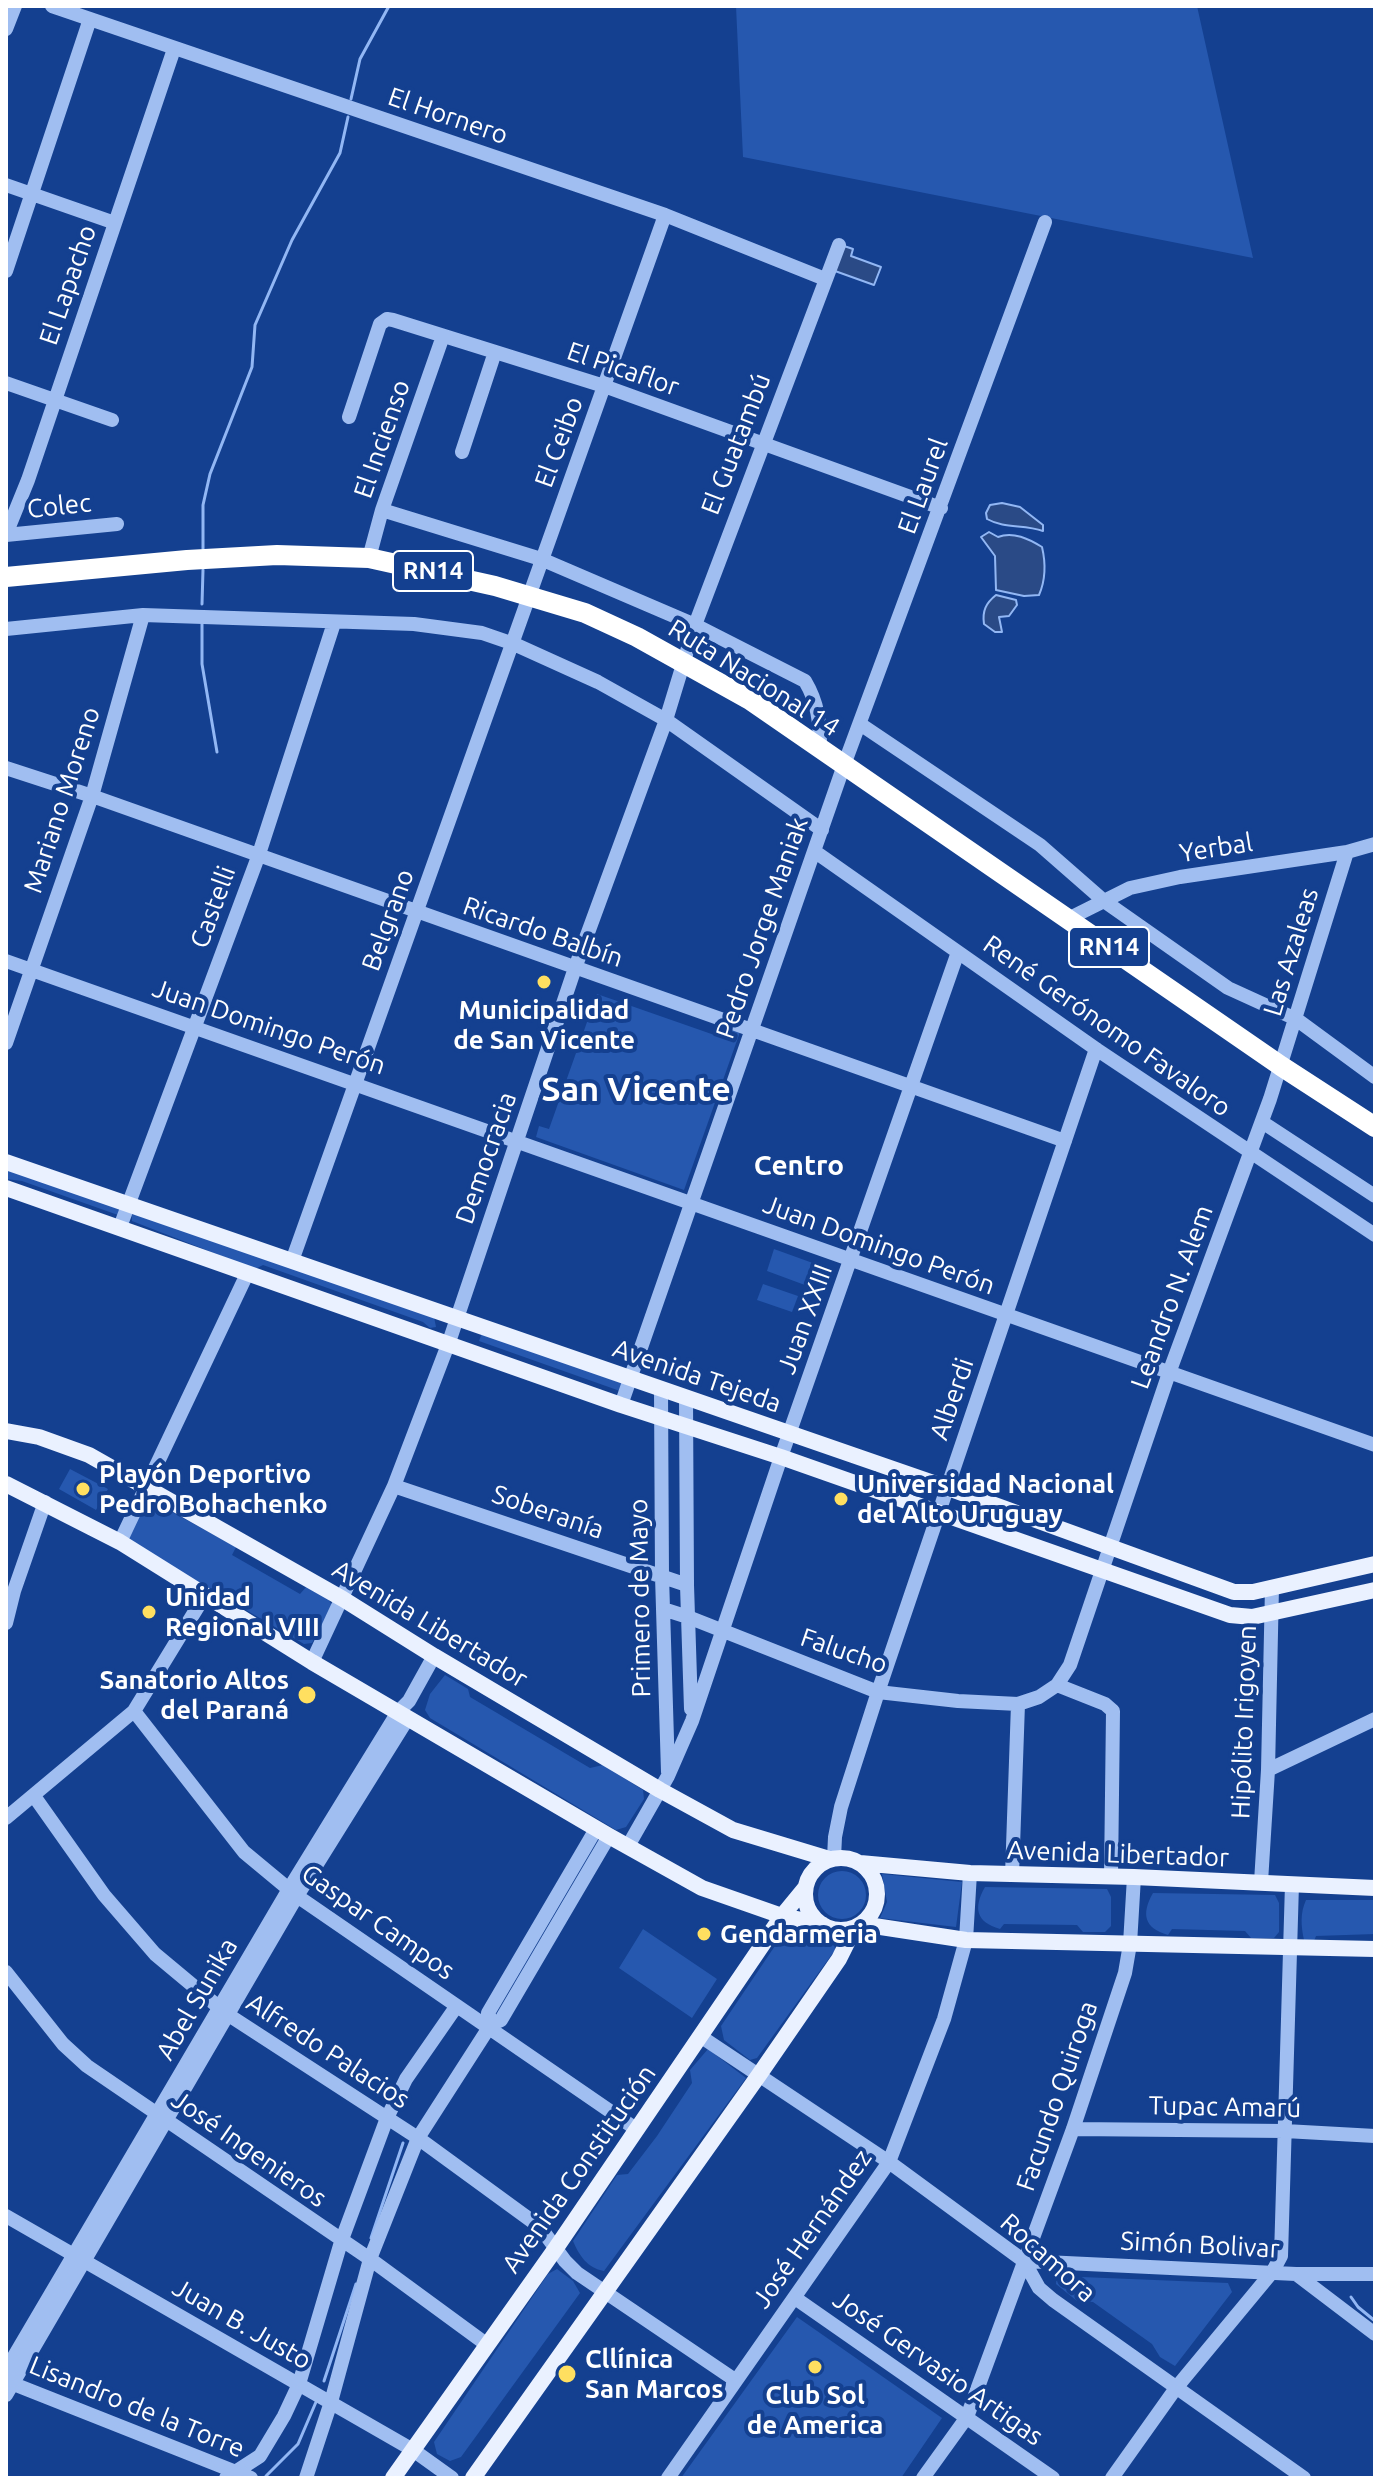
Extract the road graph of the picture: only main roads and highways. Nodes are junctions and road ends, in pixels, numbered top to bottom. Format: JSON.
{"nodes":[{"id":1,"x":6,"y":577,"type":"edge"},
{"id":2,"x":1375,"y":1127,"type":"edge"},
{"id":3,"x":6,"y":1162,"type":"edge"},
{"id":4,"x":6,"y":1188,"type":"edge"},
{"id":5,"x":6,"y":1431,"type":"edge"},
{"id":6,"x":6,"y":1484,"type":"edge"},
{"id":7,"x":1375,"y":1564,"type":"edge"},
{"id":8,"x":1375,"y":1590,"type":"edge"},
{"id":9,"x":832,"y":1859,"type":"junction"},
{"id":10,"x":860,"y":1863,"type":"junction"},
{"id":11,"x":805,"y":1888,"type":"junction"},
{"id":12,"x":1375,"y":1888,"type":"edge"},
{"id":13,"x":782,"y":1916,"type":"junction"},
{"id":14,"x":822,"y":1924,"type":"junction"},
{"id":15,"x":858,"y":1926,"type":"junction"},
{"id":16,"x":1375,"y":1949,"type":"edge"},
{"id":17,"x":393,"y":2478,"type":"edge"},
{"id":18,"x":473,"y":2478,"type":"edge"}],
"edges":[{"from":1,"to":2,"type":"highway","name":"Ruta Nacional 14","number":"RN14"},
{"from":3,"to":7,"type":"main road","name":"Avenida Tejeda"},
{"from":4,"to":8,"type":"main road","name":"Avenida Tejeda"},
{"from":5,"to":9,"type":"main road","name":"Avenida Libertador"},
{"from":6,"to":13,"type":"main road"},
{"from":9,"to":10,"type":"main road"},
{"from":9,"to":11,"type":"main road"},
{"from":10,"to":12,"type":"main road","name":"Avenida Libertador"},
{"from":10,"to":15,"type":"main road"},
{"from":11,"to":13,"type":"main road","name":"Avenida Constitución"},
{"from":11,"to":14,"type":"main road"},
{"from":13,"to":14,"type":"main road"},
{"from":13,"to":17,"type":"main road","name":"Avenida Constitución"},
{"from":14,"to":15,"type":"main road"},
{"from":15,"to":16,"type":"main road"},
{"from":15,"to":18,"type":"main road"}]}
